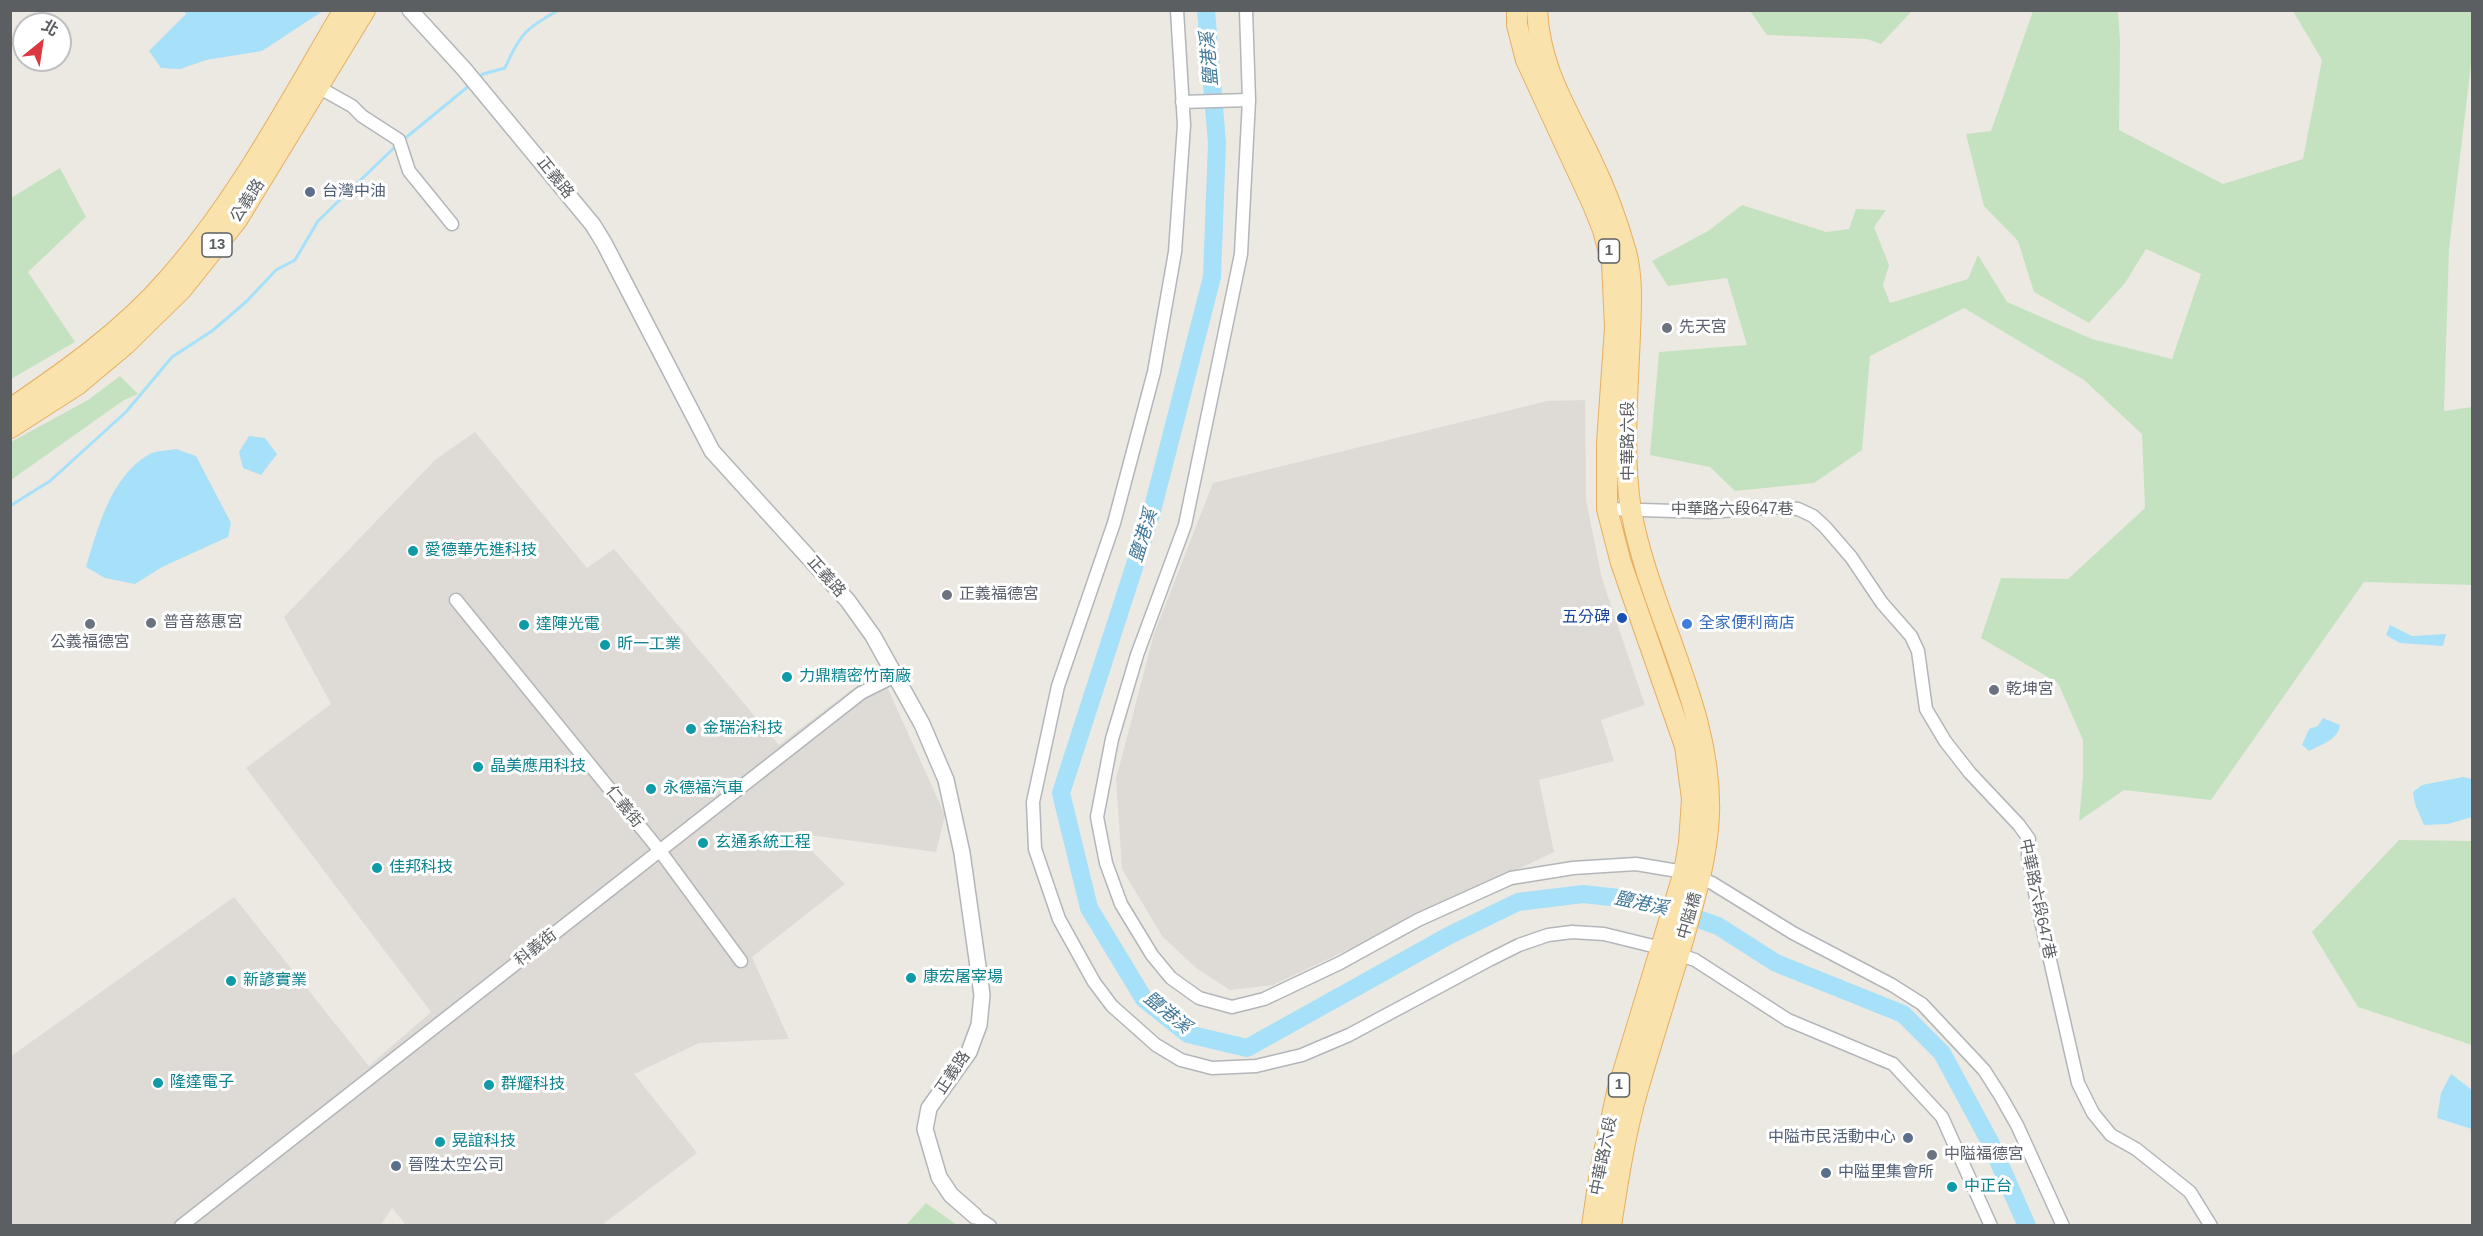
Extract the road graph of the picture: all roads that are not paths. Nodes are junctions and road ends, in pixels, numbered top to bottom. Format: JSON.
{"nodes":[{"id":1,"x":344,"y":10,"type":"edge"},
{"id":2,"x":365,"y":10,"type":"edge"},
{"id":3,"x":410,"y":10,"type":"edge"},
{"id":4,"x":1177,"y":10,"type":"edge"},
{"id":5,"x":1246,"y":10,"type":"edge"},
{"id":6,"x":1517,"y":10,"type":"edge"},
{"id":7,"x":1537,"y":10,"type":"edge"},
{"id":8,"x":318,"y":87,"type":"junction"},
{"id":9,"x":1249,"y":100,"type":"junction"},
{"id":10,"x":1182,"y":102,"type":"junction"},
{"id":11,"x":452,"y":224,"type":"dead end"},
{"id":12,"x":10,"y":409,"type":"edge"},
{"id":13,"x":10,"y":428,"type":"edge"},
{"id":14,"x":1631,"y":508,"type":"junction"},
{"id":15,"x":1607,"y":509,"type":"junction"},
{"id":16,"x":456,"y":600,"type":"dead end"},
{"id":17,"x":894,"y":676,"type":"junction"},
{"id":18,"x":660,"y":851,"type":"junction"},
{"id":19,"x":1693,"y":875,"type":"junction"},
{"id":20,"x":1670,"y":951,"type":"junction"},
{"id":21,"x":741,"y":961,"type":"dead end"},
{"id":22,"x":975,"y":1216,"type":"joint"},
{"id":23,"x":181,"y":1226,"type":"edge"},
{"id":24,"x":990,"y":1226,"type":"edge"},
{"id":25,"x":1592,"y":1226,"type":"edge"},
{"id":26,"x":1611,"y":1226,"type":"edge"},
{"id":27,"x":1991,"y":1226,"type":"edge"},
{"id":28,"x":2063,"y":1226,"type":"edge"},
{"id":29,"x":2211,"y":1226,"type":"edge"}],
"edges":[{"from":1,"to":12,"type":"main road","name":"公義路","number":"13"},
{"from":2,"to":8,"type":"main road","name":"公義路","number":"13"},
{"from":3,"to":17,"type":"street","name":"正義路"},
{"from":4,"to":10,"type":"street"},
{"from":5,"to":9,"type":"street"},
{"from":6,"to":15,"type":"main road","name":"中華路六段","number":"1"},
{"from":7,"to":14,"type":"main road","name":"中華路六段","number":"1"},
{"from":8,"to":11,"type":"street"},
{"from":8,"to":13,"type":"main road","name":"公義路","number":"13"},
{"from":9,"to":10,"type":"street"},
{"from":9,"to":19,"type":"street"},
{"from":10,"to":20,"type":"street"},
{"from":14,"to":15,"type":"street","name":"中華路六段647巷"},
{"from":14,"to":19,"type":"main road","name":"中華路六段","number":"1"},
{"from":14,"to":29,"type":"street","name":"中華路六段647巷"},
{"from":15,"to":19,"type":"main road","name":"中華路六段","number":"1"},
{"from":16,"to":18,"type":"street","name":"仁義街"},
{"from":17,"to":18,"type":"street","name":"科義街"},
{"from":17,"to":22,"type":"street","name":"正義路"},
{"from":18,"to":21,"type":"street","name":"仁義街"},
{"from":18,"to":23,"type":"street","name":"科義街"},
{"from":19,"to":20,"type":"main road","name":"中隘橋","number":"1"},
{"from":19,"to":28,"type":"street"},
{"from":20,"to":25,"type":"main road","name":"中華路六段","number":"1"},
{"from":20,"to":26,"type":"main road","name":"中華路六段","number":"1"},
{"from":20,"to":27,"type":"street"},
{"from":22,"to":24,"type":"street"}]}
